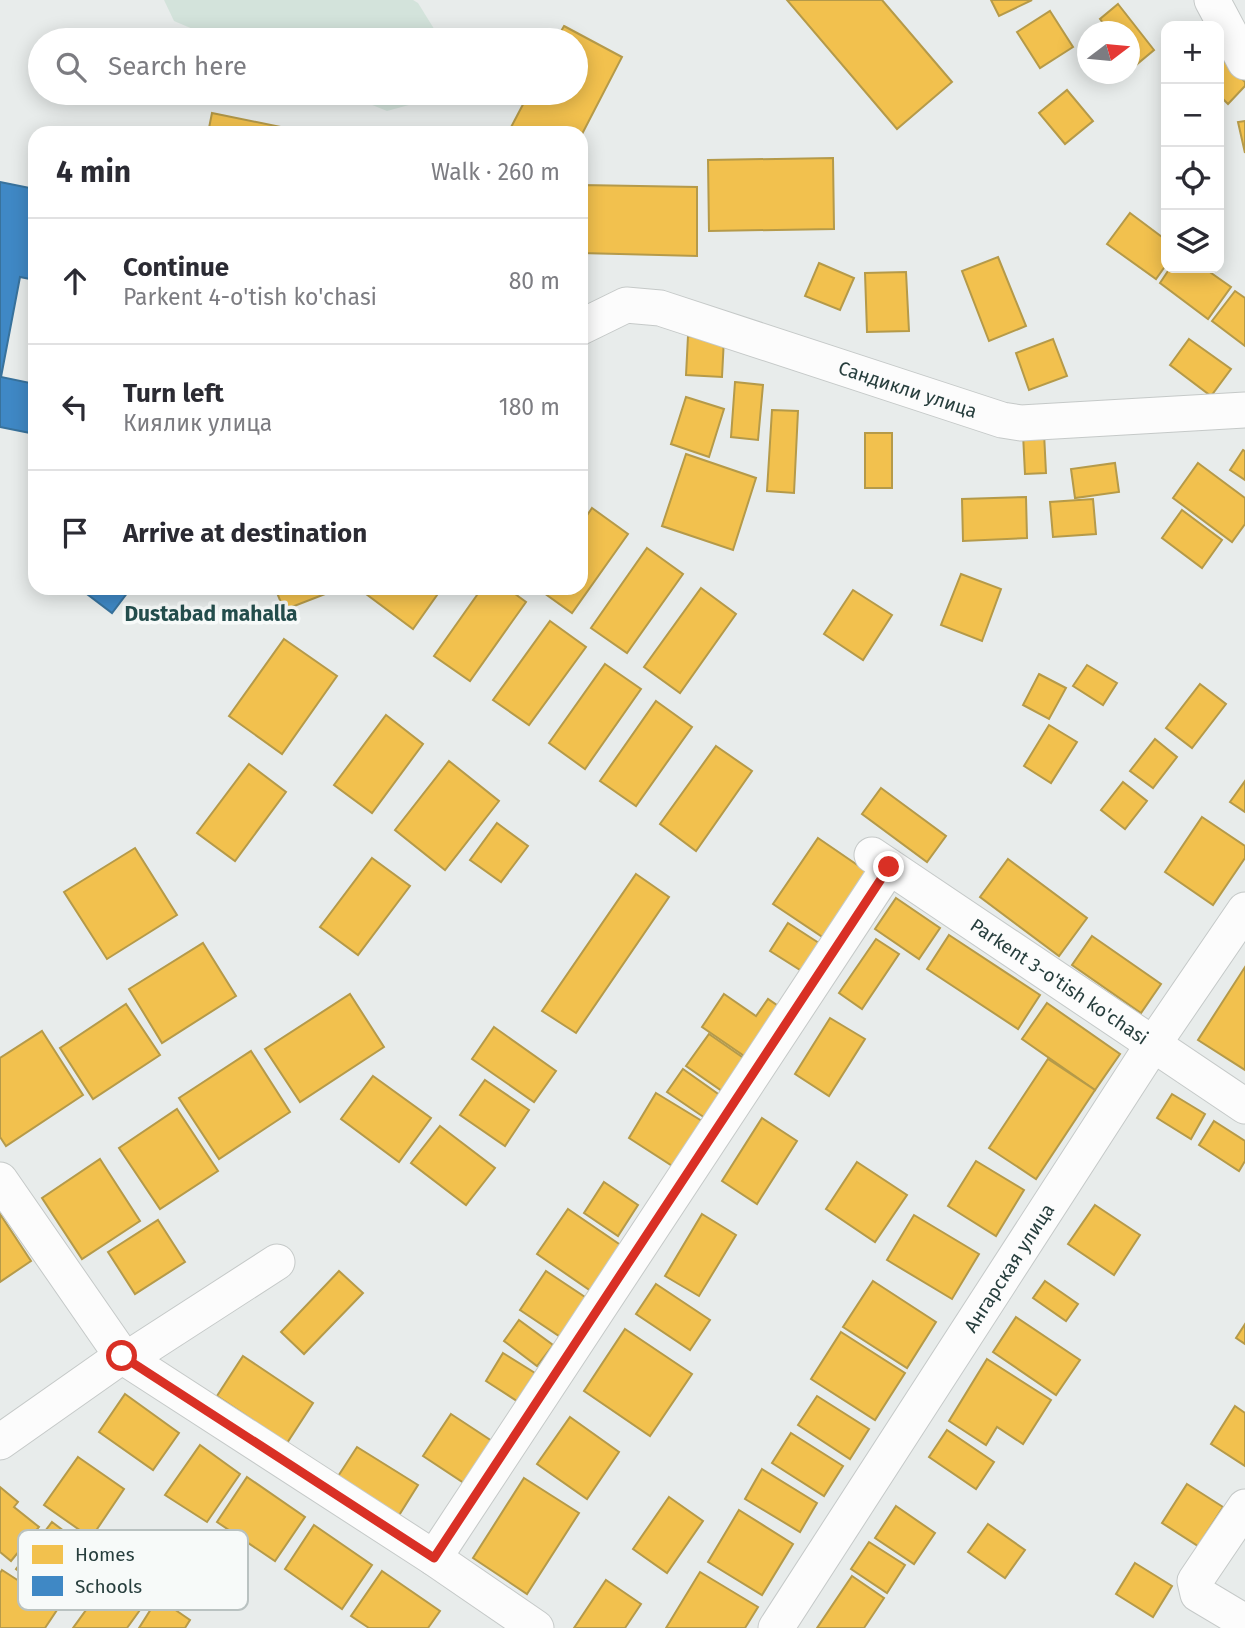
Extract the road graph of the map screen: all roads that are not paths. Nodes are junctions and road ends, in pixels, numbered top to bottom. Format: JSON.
{"nodes":[{"id":1,"x":1212,"y":0,"type":"edge"},
{"id":2,"x":1245,"y":62,"type":"edge"},
{"id":3,"x":588,"y":324,"type":"edge"},
{"id":4,"x":1245,"y":410,"type":"edge"},
{"id":5,"x":1245,"y":910,"type":"edge"},
{"id":6,"x":1152,"y":1046,"type":"junction"},
{"id":7,"x":1245,"y":1107,"type":"edge"},
{"id":8,"x":0,"y":1180,"type":"edge"},
{"id":9,"x":277,"y":1262,"type":"dead end"},
{"id":10,"x":125,"y":1358,"type":"junction"},
{"id":11,"x":0,"y":1442,"type":"edge"},
{"id":12,"x":1245,"y":1507,"type":"edge"},
{"id":13,"x":434,"y":1558,"type":"junction"},
{"id":14,"x":1245,"y":1622,"type":"edge"},
{"id":15,"x":536,"y":1628,"type":"edge"},
{"id":16,"x":776,"y":1628,"type":"edge"}],
"edges":[{"from":1,"to":2,"type":"street"},
{"from":3,"to":4,"type":"street","name":"Сандикли улица"},
{"from":5,"to":6,"type":"street","name":"Ангарская улица"},
{"from":6,"to":7,"type":"street","name":"Parkent 3-o'tish ko'chasi"},
{"from":6,"to":13,"type":"street","name":"Parkent 3-o'tish ko'chasi"},
{"from":6,"to":16,"type":"street","name":"Ангарская улица"},
{"from":8,"to":10,"type":"street"},
{"from":9,"to":10,"type":"street"},
{"from":10,"to":11,"type":"street"},
{"from":10,"to":13,"type":"street"},
{"from":12,"to":14,"type":"street"},
{"from":13,"to":15,"type":"street"}]}
